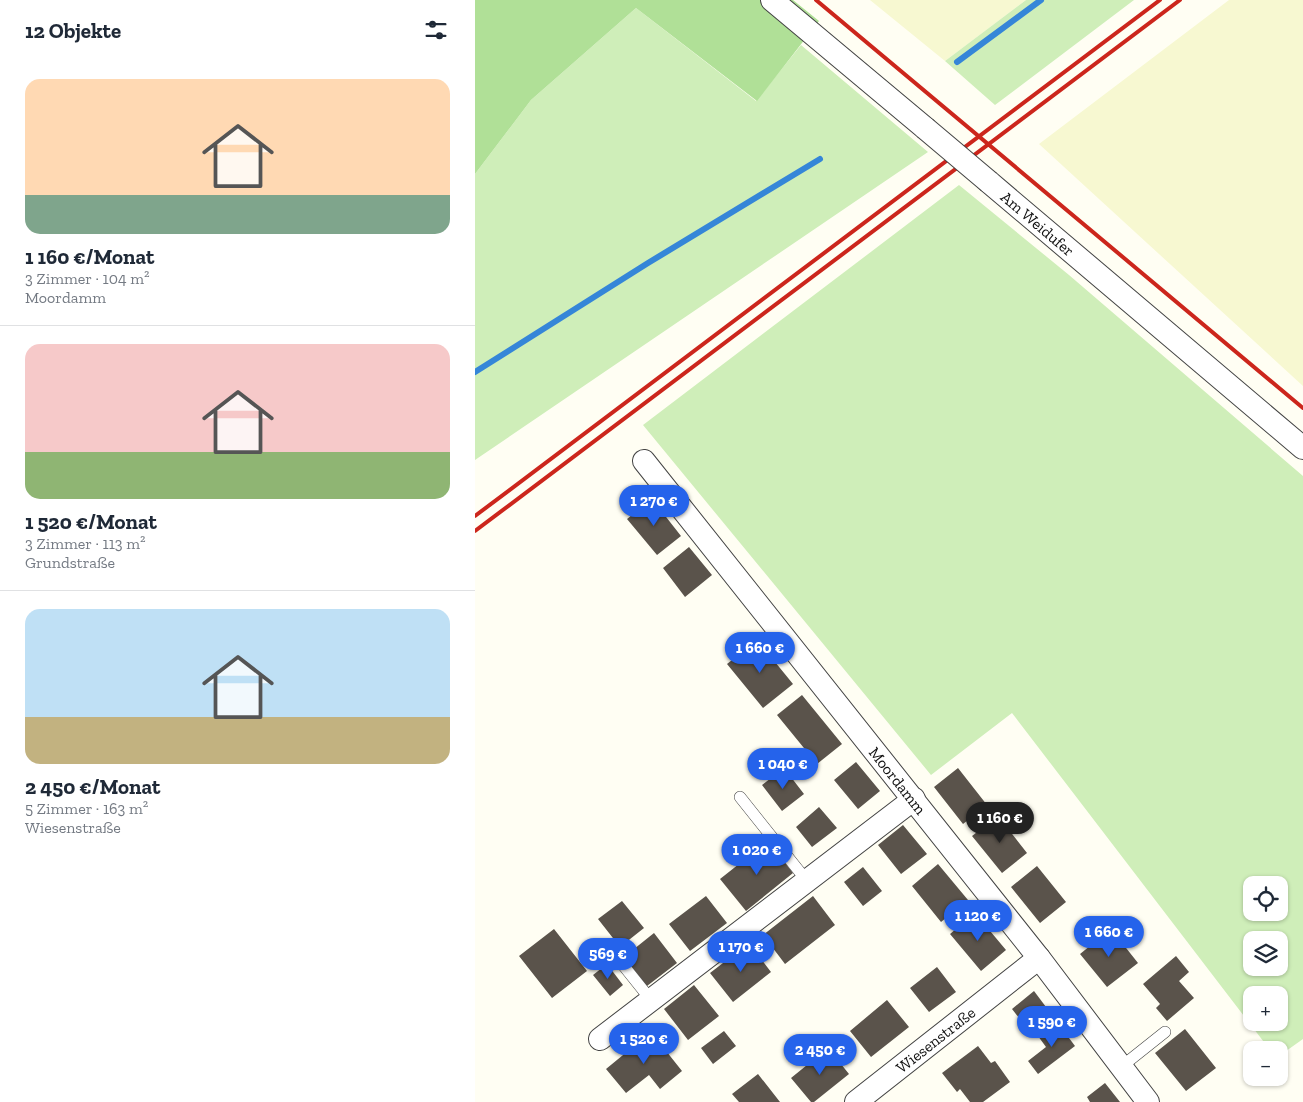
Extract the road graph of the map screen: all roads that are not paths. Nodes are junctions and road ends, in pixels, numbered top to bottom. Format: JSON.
{"nodes":[{"id":1,"x":772,"y":0,"type":"edge"},
{"id":2,"x":1303,"y":448,"type":"edge"},
{"id":3,"x":644,"y":461,"type":"dead end"},
{"id":4,"x":740,"y":798,"type":"dead end"},
{"id":5,"x":914,"y":800,"type":"junction"},
{"id":6,"x":807,"y":881,"type":"junction"},
{"id":7,"x":1039,"y":958,"type":"junction"},
{"id":8,"x":619,"y":960,"type":"dead end"},
{"id":9,"x":651,"y":1000,"type":"junction"},
{"id":10,"x":1165,"y":1032,"type":"dead end"},
{"id":11,"x":601,"y":1039,"type":"dead end"},
{"id":12,"x":1121,"y":1067,"type":"junction"},
{"id":13,"x":856,"y":1102,"type":"edge"},
{"id":14,"x":1148,"y":1102,"type":"edge"}],
"edges":[{"from":1,"to":2,"type":"street","name":"Am Weidufer","bridge":true},
{"from":3,"to":5,"type":"street","name":"Moordamm"},
{"from":4,"to":6,"type":"lane"},
{"from":5,"to":6,"type":"street"},
{"from":5,"to":7,"type":"street","name":"Moordamm"},
{"from":6,"to":9,"type":"street"},
{"from":7,"to":12,"type":"street","name":"Moordamm"},
{"from":7,"to":13,"type":"street","name":"Wiesenstraße"},
{"from":8,"to":9,"type":"lane"},
{"from":9,"to":11,"type":"street"},
{"from":10,"to":12,"type":"lane"},
{"from":12,"to":14,"type":"street","name":"Moordamm"}]}
